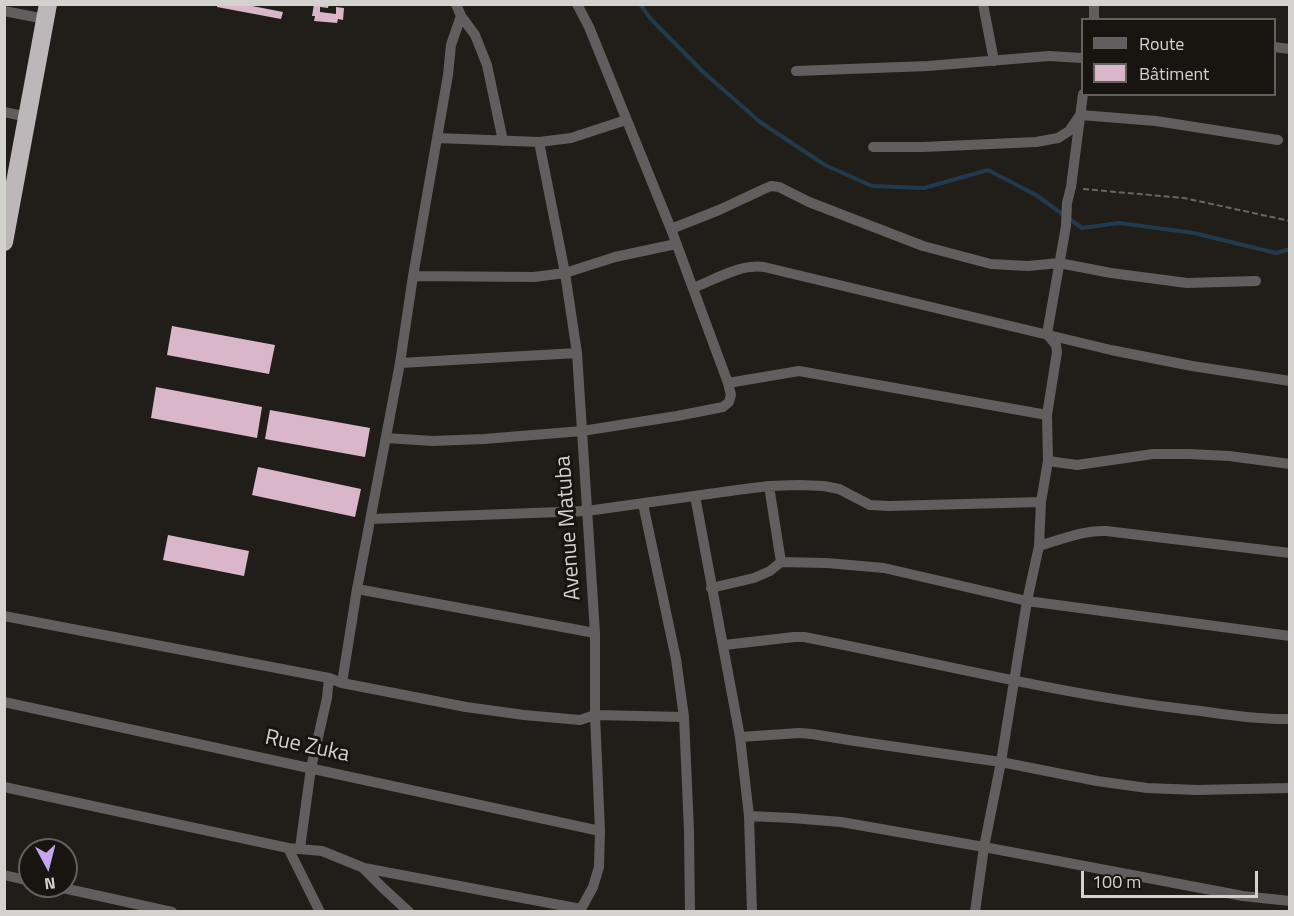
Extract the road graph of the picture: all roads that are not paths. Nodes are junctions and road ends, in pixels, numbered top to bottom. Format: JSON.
{"nodes":[{"id":1,"x":456,"y":4,"type":"edge"},
{"id":2,"x":577,"y":4,"type":"edge"},
{"id":3,"x":983,"y":4,"type":"edge"},
{"id":4,"x":4,"y":11,"type":"edge"},
{"id":5,"x":47,"y":12,"type":"edge"},
{"id":6,"x":462,"y":16,"type":"junction"},
{"id":7,"x":1081,"y":58,"type":"edge"},
{"id":8,"x":994,"y":60,"type":"junction"},
{"id":9,"x":796,"y":71,"type":"dead end"},
{"id":10,"x":1083,"y":96,"type":"edge"},
{"id":11,"x":4,"y":112,"type":"edge"},
{"id":12,"x":1080,"y":115,"type":"junction"},
{"id":13,"x":28,"y":117,"type":"junction"},
{"id":14,"x":626,"y":120,"type":"junction"},
{"id":15,"x":437,"y":138,"type":"junction"},
{"id":16,"x":1278,"y":140,"type":"dead end"},
{"id":17,"x":503,"y":141,"type":"junction"},
{"id":18,"x":539,"y":142,"type":"junction"},
{"id":19,"x":873,"y":147,"type":"dead end"},
{"id":20,"x":671,"y":229,"type":"junction"},
{"id":21,"x":4,"y":242,"type":"edge"},
{"id":22,"x":676,"y":244,"type":"junction"},
{"id":23,"x":1059,"y":263,"type":"junction"},
{"id":24,"x":565,"y":273,"type":"junction"},
{"id":25,"x":413,"y":276,"type":"junction"},
{"id":26,"x":1256,"y":281,"type":"dead end"},
{"id":27,"x":693,"y":288,"type":"junction"},
{"id":28,"x":1047,"y":334,"type":"junction"},
{"id":29,"x":578,"y":353,"type":"junction"},
{"id":30,"x":400,"y":363,"type":"junction"},
{"id":31,"x":1290,"y":381,"type":"edge"},
{"id":32,"x":728,"y":383,"type":"junction"},
{"id":33,"x":1047,"y":415,"type":"junction"},
{"id":34,"x":582,"y":431,"type":"junction"},
{"id":35,"x":386,"y":438,"type":"junction"},
{"id":36,"x":1048,"y":461,"type":"junction"},
{"id":37,"x":1290,"y":464,"type":"edge"},
{"id":38,"x":770,"y":486,"type":"junction"},
{"id":39,"x":695,"y":496,"type":"junction"},
{"id":40,"x":1041,"y":502,"type":"junction"},
{"id":41,"x":643,"y":504,"type":"junction"},
{"id":42,"x":587,"y":511,"type":"junction"},
{"id":43,"x":370,"y":519,"type":"junction"},
{"id":44,"x":1039,"y":546,"type":"junction"},
{"id":45,"x":1290,"y":553,"type":"edge"},
{"id":46,"x":781,"y":562,"type":"junction"},
{"id":47,"x":711,"y":588,"type":"junction"},
{"id":48,"x":357,"y":589,"type":"junction"},
{"id":49,"x":1027,"y":601,"type":"junction"},
{"id":50,"x":4,"y":616,"type":"edge"},
{"id":51,"x":595,"y":633,"type":"junction"},
{"id":52,"x":1290,"y":636,"type":"edge"},
{"id":53,"x":724,"y":645,"type":"junction"},
{"id":54,"x":329,"y":678,"type":"junction"},
{"id":55,"x":1014,"y":680,"type":"junction"},
{"id":56,"x":342,"y":683,"type":"junction"},
{"id":57,"x":4,"y":702,"type":"edge"},
{"id":58,"x":595,"y":715,"type":"junction"},
{"id":59,"x":684,"y":717,"type":"junction"},
{"id":60,"x":1290,"y":719,"type":"edge"},
{"id":61,"x":740,"y":737,"type":"junction"},
{"id":62,"x":1001,"y":762,"type":"junction"},
{"id":63,"x":311,"y":768,"type":"junction"},
{"id":64,"x":4,"y":787,"type":"edge"},
{"id":65,"x":1290,"y":788,"type":"edge"},
{"id":66,"x":749,"y":816,"type":"junction"},
{"id":67,"x":600,"y":831,"type":"junction"},
{"id":68,"x":984,"y":847,"type":"junction"},
{"id":69,"x":288,"y":848,"type":"junction"},
{"id":70,"x":300,"y":848,"type":"junction"},
{"id":71,"x":364,"y":868,"type":"junction"},
{"id":72,"x":78,"y":891,"type":"edge"},
{"id":73,"x":1290,"y":902,"type":"edge"},
{"id":74,"x":581,"y":910,"type":"edge"},
{"id":75,"x":172,"y":912,"type":"edge"},
{"id":76,"x":320,"y":912,"type":"edge"},
{"id":77,"x":409,"y":912,"type":"edge"},
{"id":78,"x":690,"y":912,"type":"edge"},
{"id":79,"x":752,"y":912,"type":"edge"},
{"id":80,"x":975,"y":912,"type":"edge"}],
"edges":[{"from":1,"to":6,"type":"street"},
{"from":2,"to":14,"type":"street"},
{"from":3,"to":8,"type":"street"},
{"from":4,"to":5,"type":"street"},
{"from":5,"to":13,"type":"highway"},
{"from":6,"to":15,"type":"street"},
{"from":6,"to":17,"type":"street"},
{"from":7,"to":8,"type":"street"},
{"from":8,"to":9,"type":"street"},
{"from":10,"to":12,"type":"street"},
{"from":11,"to":13,"type":"street"},
{"from":12,"to":16,"type":"street"},
{"from":12,"to":19,"type":"street"},
{"from":12,"to":23,"type":"street"},
{"from":13,"to":21,"type":"highway"},
{"from":14,"to":18,"type":"street"},
{"from":14,"to":20,"type":"street"},
{"from":15,"to":17,"type":"street"},
{"from":15,"to":25,"type":"street"},
{"from":17,"to":18,"type":"street"},
{"from":18,"to":24,"type":"street","name":"Avenue Matuba"},
{"from":20,"to":22,"type":"street"},
{"from":20,"to":23,"type":"street"},
{"from":22,"to":24,"type":"street"},
{"from":22,"to":27,"type":"street"},
{"from":23,"to":26,"type":"street"},
{"from":23,"to":28,"type":"street"},
{"from":24,"to":25,"type":"street"},
{"from":24,"to":29,"type":"street","name":"Avenue Matuba"},
{"from":25,"to":30,"type":"street"},
{"from":27,"to":28,"type":"street"},
{"from":27,"to":32,"type":"street"},
{"from":28,"to":31,"type":"street"},
{"from":28,"to":33,"type":"street"},
{"from":29,"to":30,"type":"street"},
{"from":29,"to":34,"type":"street","name":"Avenue Matuba"},
{"from":30,"to":35,"type":"street"},
{"from":32,"to":33,"type":"street"},
{"from":32,"to":34,"type":"street"},
{"from":33,"to":36,"type":"street"},
{"from":34,"to":35,"type":"street"},
{"from":34,"to":42,"type":"street","name":"Avenue Matuba"},
{"from":35,"to":43,"type":"street"},
{"from":36,"to":37,"type":"street"},
{"from":36,"to":40,"type":"street"},
{"from":38,"to":39,"type":"street"},
{"from":38,"to":40,"type":"street"},
{"from":38,"to":46,"type":"street"},
{"from":39,"to":41,"type":"street"},
{"from":39,"to":47,"type":"street"},
{"from":40,"to":44,"type":"street"},
{"from":41,"to":42,"type":"street"},
{"from":41,"to":59,"type":"street"},
{"from":42,"to":43,"type":"street"},
{"from":42,"to":51,"type":"street","name":"Avenue Matuba"},
{"from":43,"to":48,"type":"street"},
{"from":44,"to":45,"type":"street"},
{"from":44,"to":49,"type":"street"},
{"from":46,"to":47,"type":"street"},
{"from":46,"to":49,"type":"street"},
{"from":47,"to":53,"type":"street"},
{"from":48,"to":51,"type":"street"},
{"from":48,"to":56,"type":"street"},
{"from":49,"to":52,"type":"street"},
{"from":49,"to":55,"type":"street"},
{"from":50,"to":54,"type":"street"},
{"from":51,"to":58,"type":"street","name":"Avenue Matuba"},
{"from":53,"to":55,"type":"street"},
{"from":53,"to":61,"type":"street"},
{"from":54,"to":56,"type":"street"},
{"from":54,"to":63,"type":"street"},
{"from":55,"to":60,"type":"street"},
{"from":55,"to":62,"type":"street"},
{"from":56,"to":58,"type":"street"},
{"from":57,"to":63,"type":"street","name":"Rue Zuka"},
{"from":58,"to":59,"type":"street"},
{"from":58,"to":67,"type":"street","name":"Avenue Matuba"},
{"from":59,"to":78,"type":"street"},
{"from":61,"to":62,"type":"street"},
{"from":61,"to":66,"type":"street"},
{"from":62,"to":65,"type":"street"},
{"from":62,"to":68,"type":"street"},
{"from":63,"to":67,"type":"street","name":"Rue Zuka"},
{"from":63,"to":70,"type":"street"},
{"from":64,"to":69,"type":"street"},
{"from":66,"to":68,"type":"street"},
{"from":66,"to":79,"type":"street"},
{"from":67,"to":74,"type":"street","name":"Avenue Matuba"},
{"from":68,"to":73,"type":"street"},
{"from":68,"to":80,"type":"street"},
{"from":69,"to":70,"type":"street"},
{"from":69,"to":76,"type":"street"},
{"from":70,"to":71,"type":"street"},
{"from":71,"to":74,"type":"street"},
{"from":71,"to":77,"type":"street"},
{"from":72,"to":75,"type":"street"}]}
